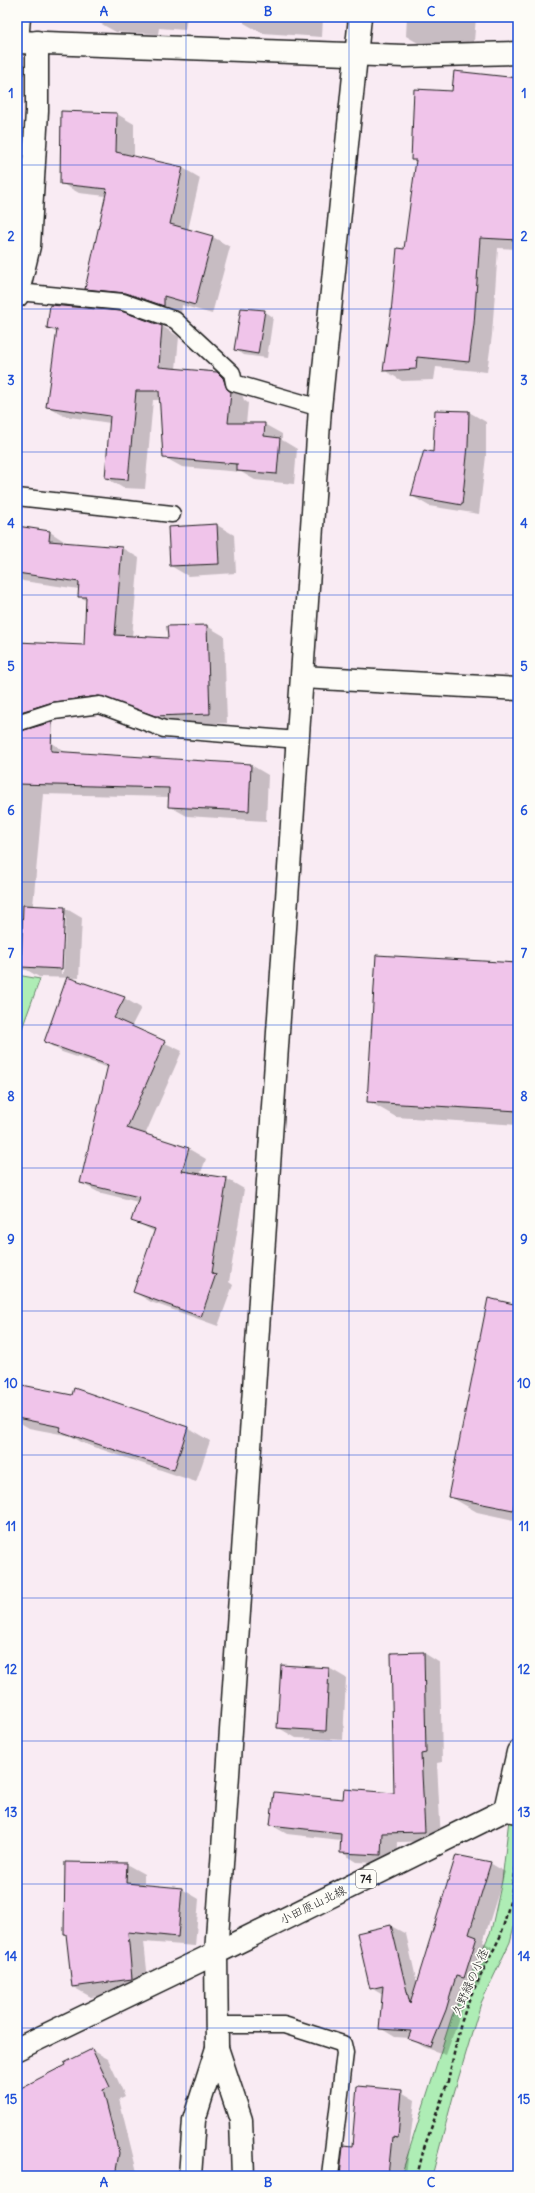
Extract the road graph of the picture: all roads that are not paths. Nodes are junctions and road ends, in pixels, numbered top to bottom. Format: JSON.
{"nodes":[{"id":1,"x":19,"y":17,"type":"edge"},
{"id":2,"x":360,"y":17,"type":"edge"},
{"id":3,"x":24,"y":42,"type":"edge"},
{"id":4,"x":518,"y":48,"type":"edge"},
{"id":5,"x":358,"y":54,"type":"junction"},
{"id":6,"x":18,"y":292,"type":"edge"},
{"id":7,"x":17,"y":296,"type":"edge"},
{"id":8,"x":320,"y":408,"type":"junction"},
{"id":9,"x":17,"y":497,"type":"edge"},
{"id":10,"x":172,"y":514,"type":"dead end"},
{"id":11,"x":302,"y":676,"type":"junction"},
{"id":12,"x":518,"y":689,"type":"edge"},
{"id":13,"x":17,"y":723,"type":"edge"},
{"id":14,"x":298,"y":740,"type":"junction"},
{"id":15,"x":518,"y":1752,"type":"edge"},
{"id":16,"x":511,"y":1811,"type":"edge"},
{"id":17,"x":216,"y":1953,"type":"junction"},
{"id":18,"x":217,"y":2025,"type":"junction"},
{"id":19,"x":217,"y":2048,"type":"junction"},
{"id":20,"x":17,"y":2049,"type":"edge"},
{"id":21,"x":190,"y":2176,"type":"edge"},
{"id":22,"x":243,"y":2176,"type":"edge"},
{"id":23,"x":330,"y":2176,"type":"edge"}],
"edges":[{"from":1,"to":3,"type":"street"},
{"from":2,"to":5,"type":"street"},
{"from":3,"to":5,"type":"street"},
{"from":3,"to":6,"type":"street"},
{"from":4,"to":5,"type":"street"},
{"from":5,"to":8,"type":"street"},
{"from":6,"to":7,"type":"street"},
{"from":6,"to":8,"type":"lane"},
{"from":8,"to":11,"type":"street"},
{"from":9,"to":10,"type":"lane"},
{"from":11,"to":12,"type":"street"},
{"from":11,"to":14,"type":"street"},
{"from":13,"to":14,"type":"lane"},
{"from":14,"to":17,"type":"street"},
{"from":15,"to":16,"type":"street"},
{"from":16,"to":17,"type":"street","name":"小田原山北線","number":"74"},
{"from":17,"to":18,"type":"street"},
{"from":17,"to":20,"type":"street","name":"小田原山北線"},
{"from":18,"to":19,"type":"street"},
{"from":18,"to":23,"type":"lane"},
{"from":19,"to":21,"type":"street"},
{"from":19,"to":22,"type":"street"}]}
